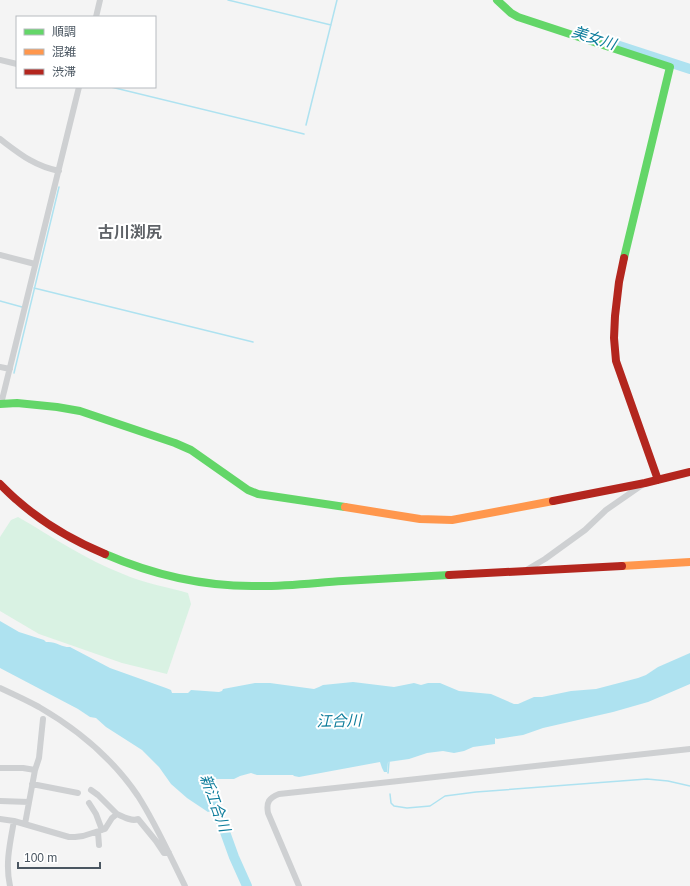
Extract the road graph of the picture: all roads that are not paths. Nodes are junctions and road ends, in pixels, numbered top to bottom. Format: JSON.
{"nodes":[{"id":1,"x":100,"y":0,"type":"edge"},
{"id":2,"x":497,"y":0,"type":"edge"},
{"id":3,"x":96,"y":16,"type":"edge"},
{"id":4,"x":0,"y":60,"type":"edge"},
{"id":5,"x":16,"y":64,"type":"edge"},
{"id":6,"x":79,"y":88,"type":"edge"},
{"id":7,"x":0,"y":139,"type":"edge"},
{"id":8,"x":59,"y":171,"type":"junction"},
{"id":9,"x":0,"y":255,"type":"edge"},
{"id":10,"x":35,"y":264,"type":"junction"},
{"id":11,"x":0,"y":367,"type":"edge"},
{"id":12,"x":10,"y":369,"type":"junction"},
{"id":13,"x":0,"y":404,"type":"edge"},
{"id":14,"x":690,"y":472,"type":"edge"},
{"id":15,"x":658,"y":480,"type":"junction"},
{"id":16,"x":645,"y":483,"type":"junction"},
{"id":17,"x":0,"y":484,"type":"edge"},
{"id":18,"x":690,"y":562,"type":"edge"},
{"id":19,"x":526,"y":570,"type":"junction"},
{"id":20,"x":0,"y":688,"type":"edge"},
{"id":21,"x":43,"y":719,"type":"dead end"},
{"id":22,"x":690,"y":749,"type":"edge"},
{"id":23,"x":0,"y":768,"type":"edge"},
{"id":24,"x":35,"y":770,"type":"junction"},
{"id":25,"x":32,"y":784,"type":"junction"},
{"id":26,"x":91,"y":790,"type":"dead end"},
{"id":27,"x":78,"y":793,"type":"dead end"},
{"id":28,"x":0,"y":801,"type":"edge"},
{"id":29,"x":29,"y":802,"type":"junction"},
{"id":30,"x":88,"y":803,"type":"dead end"},
{"id":31,"x":117,"y":814,"type":"junction"},
{"id":32,"x":0,"y":819,"type":"edge"},
{"id":33,"x":14,"y":821,"type":"junction"},
{"id":34,"x":25,"y":824,"type":"junction"},
{"id":35,"x":100,"y":831,"type":"junction"},
{"id":36,"x":99,"y":845,"type":"dead end"},
{"id":37,"x":169,"y":854,"type":"junction"},
{"id":38,"x":10,"y":886,"type":"edge"},
{"id":39,"x":184,"y":886,"type":"edge"},
{"id":40,"x":299,"y":886,"type":"edge"}],
"edges":[{"from":1,"to":3,"type":"street"},
{"from":2,"to":15,"type":"street"},
{"from":4,"to":5,"type":"street"},
{"from":6,"to":8,"type":"street"},
{"from":7,"to":8,"type":"street"},
{"from":8,"to":10,"type":"street"},
{"from":9,"to":10,"type":"street"},
{"from":10,"to":12,"type":"street"},
{"from":11,"to":12,"type":"street"},
{"from":12,"to":13,"type":"street"},
{"from":13,"to":16,"type":"street"},
{"from":14,"to":15,"type":"street"},
{"from":15,"to":16,"type":"street"},
{"from":16,"to":19,"type":"street"},
{"from":17,"to":19,"type":"street"},
{"from":18,"to":19,"type":"street"},
{"from":20,"to":37,"type":"street"},
{"from":21,"to":24,"type":"street"},
{"from":22,"to":40,"type":"street"},
{"from":23,"to":24,"type":"street"},
{"from":24,"to":25,"type":"street"},
{"from":25,"to":27,"type":"street"},
{"from":25,"to":29,"type":"street"},
{"from":26,"to":31,"type":"street"},
{"from":28,"to":29,"type":"street"},
{"from":29,"to":34,"type":"street"},
{"from":30,"to":35,"type":"street"},
{"from":31,"to":35,"type":"street"},
{"from":31,"to":37,"type":"street"},
{"from":32,"to":33,"type":"street"},
{"from":33,"to":34,"type":"street"},
{"from":33,"to":38,"type":"street"},
{"from":34,"to":35,"type":"street"},
{"from":35,"to":36,"type":"street"},
{"from":37,"to":39,"type":"street"}]}
